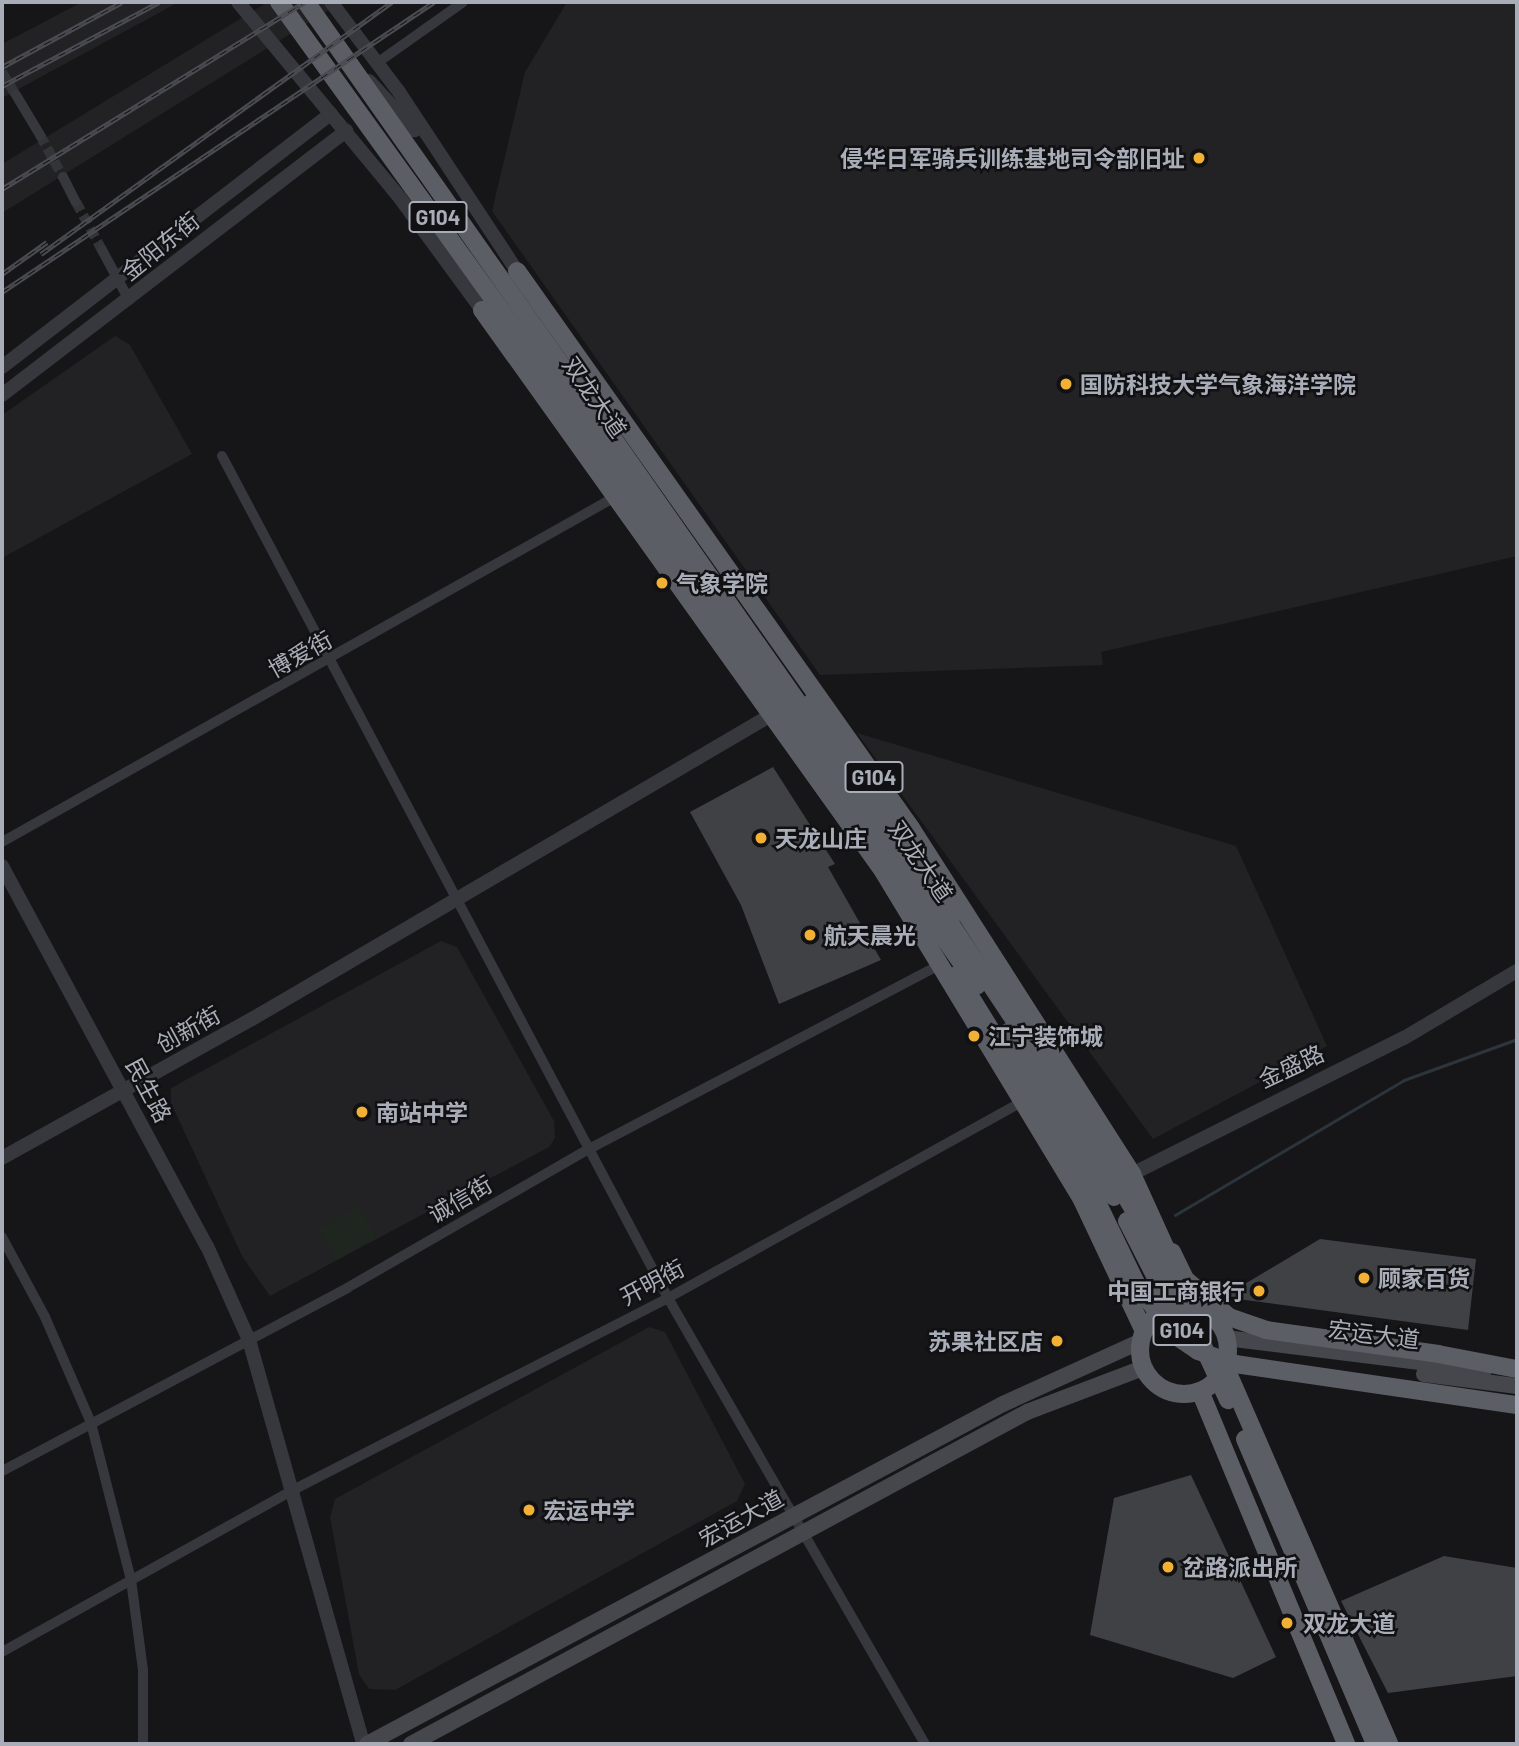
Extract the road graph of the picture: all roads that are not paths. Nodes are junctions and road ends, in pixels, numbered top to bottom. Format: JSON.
{"nodes":[{"id":1,"x":238,"y":2,"type":"edge"},
{"id":2,"x":279,"y":2,"type":"edge"},
{"id":3,"x":306,"y":2,"type":"edge"},
{"id":4,"x":331,"y":2,"type":"edge"},
{"id":5,"x":463,"y":2,"type":"edge"},
{"id":6,"x":351,"y":61,"type":"junction"},
{"id":7,"x":377,"y":63,"type":"junction"},
{"id":8,"x":16,"y":95,"type":"tunnel mouth"},
{"id":9,"x":331,"y":114,"type":"junction"},
{"id":10,"x":346,"y":131,"type":"junction"},
{"id":11,"x":40,"y":135,"type":"tunnel mouth"},
{"id":12,"x":436,"y":155,"type":"junction"},
{"id":13,"x":63,"y":177,"type":"tunnel mouth"},
{"id":14,"x":76,"y":202,"type":"tunnel mouth"},
{"id":15,"x":102,"y":250,"type":"tunnel mouth"},
{"id":16,"x":517,"y":271,"type":"joint"},
{"id":17,"x":119,"y":282,"type":"junction"},
{"id":18,"x":129,"y":300,"type":"junction"},
{"id":19,"x":482,"y":310,"type":"joint"},
{"id":20,"x":2,"y":368,"type":"edge"},
{"id":21,"x":2,"y":395,"type":"edge"},
{"id":22,"x":598,"y":432,"type":"junction"},
{"id":23,"x":222,"y":456,"type":"dead end"},
{"id":24,"x":615,"y":497,"type":"junction"},
{"id":25,"x":720,"y":590,"type":"junction"},
{"id":26,"x":328,"y":663,"type":"junction"},
{"id":27,"x":773,"y":714,"type":"junction"},
{"id":28,"x":2,"y":842,"type":"edge"},
{"id":29,"x":892,"y":862,"type":"junction"},
{"id":30,"x":2,"y":866,"type":"edge"},
{"id":31,"x":454,"y":901,"type":"junction"},
{"id":32,"x":940,"y":965,"type":"junction"},
{"id":33,"x":1517,"y":971,"type":"edge"},
{"id":34,"x":123,"y":1091,"type":"junction"},
{"id":35,"x":1023,"y":1101,"type":"junction"},
{"id":36,"x":590,"y":1149,"type":"junction"},
{"id":37,"x":2,"y":1158,"type":"edge"},
{"id":38,"x":1132,"y":1174,"type":"junction"},
{"id":39,"x":1082,"y":1200,"type":"junction"},
{"id":40,"x":2,"y":1237,"type":"edge"},
{"id":41,"x":668,"y":1298,"type":"junction"},
{"id":42,"x":1192,"y":1307,"type":"junction"},
{"id":43,"x":1142,"y":1336,"type":"junction"},
{"id":44,"x":249,"y":1340,"type":"junction"},
{"id":45,"x":1227,"y":1343,"type":"junction"},
{"id":46,"x":1225,"y":1366,"type":"junction"},
{"id":47,"x":1143,"y":1368,"type":"junction"},
{"id":48,"x":1517,"y":1369,"type":"edge"},
{"id":49,"x":1517,"y":1374,"type":"edge"},
{"id":50,"x":1517,"y":1386,"type":"edge"},
{"id":51,"x":1200,"y":1391,"type":"junction"},
{"id":52,"x":1517,"y":1405,"type":"edge"},
{"id":53,"x":91,"y":1423,"type":"junction"},
{"id":54,"x":2,"y":1471,"type":"edge"},
{"id":55,"x":295,"y":1489,"type":"junction"},
{"id":56,"x":793,"y":1515,"type":"junction"},
{"id":57,"x":806,"y":1533,"type":"junction"},
{"id":58,"x":131,"y":1580,"type":"junction"},
{"id":59,"x":2,"y":1652,"type":"edge"},
{"id":60,"x":143,"y":1744,"type":"edge"},
{"id":61,"x":365,"y":1744,"type":"edge"},
{"id":62,"x":411,"y":1744,"type":"edge"},
{"id":63,"x":925,"y":1744,"type":"edge"},
{"id":64,"x":1346,"y":1744,"type":"edge"},
{"id":65,"x":1362,"y":1744,"type":"edge"},
{"id":66,"x":1375,"y":1744,"type":"edge"},
{"id":67,"x":1389,"y":1744,"type":"edge"}],
"edges":[{"from":1,"to":9,"type":"street"},
{"from":2,"to":22,"type":"highway","name":"双龙大道","number":"G104"},
{"from":3,"to":6,"type":"highway","name":"双龙大道","number":"G104"},
{"from":4,"to":7,"type":"street"},
{"from":5,"to":7,"type":"street"},
{"from":6,"to":12,"type":"street"},
{"from":6,"to":22,"type":"highway","name":"双龙大道","number":"G104"},
{"from":7,"to":12,"type":"street"},
{"from":8,"to":11,"type":"street"},
{"from":9,"to":10,"type":"street"},
{"from":9,"to":17,"type":"street","name":"金阳东街"},
{"from":10,"to":18,"type":"street","name":"金阳东街"},
{"from":10,"to":19,"type":"street"},
{"from":12,"to":16,"type":"street"},
{"from":13,"to":14,"type":"street"},
{"from":15,"to":17,"type":"street"},
{"from":16,"to":38,"type":"highway","name":"双龙大道","number":"G104"},
{"from":17,"to":18,"type":"street"},
{"from":17,"to":20,"type":"street","name":"金阳东街"},
{"from":18,"to":21,"type":"street","name":"金阳东街"},
{"from":19,"to":24,"type":"highway","name":"双龙大道","number":"G104"},
{"from":22,"to":25,"type":"highway","name":"双龙大道","number":"G104","bridge":true},
{"from":22,"to":29,"type":"highway","name":"双龙大道","number":"G104","bridge":true},
{"from":23,"to":26,"type":"street"},
{"from":24,"to":26,"type":"street","name":"博爱街"},
{"from":24,"to":27,"type":"highway","name":"双龙大道","number":"G104"},
{"from":25,"to":48,"type":"highway","bridge":true},
{"from":25,"to":66,"type":"highway","name":"双龙大道","number":"G104","bridge":true},
{"from":26,"to":28,"type":"street","name":"博爱街"},
{"from":26,"to":31,"type":"street"},
{"from":27,"to":31,"type":"street","name":"创新街"},
{"from":27,"to":32,"type":"highway","name":"双龙大道","number":"G104"},
{"from":29,"to":52,"type":"highway","bridge":true},
{"from":29,"to":65,"type":"highway","name":"双龙大道","number":"G104","bridge":true},
{"from":30,"to":34,"type":"street","name":"民生路"},
{"from":31,"to":34,"type":"street","name":"创新街"},
{"from":31,"to":36,"type":"street"},
{"from":32,"to":35,"type":"highway","name":"双龙大道","number":"G104"},
{"from":32,"to":36,"type":"street","name":"诚信街"},
{"from":33,"to":38,"type":"street","name":"金盛路"},
{"from":34,"to":37,"type":"street","name":"创新街"},
{"from":34,"to":44,"type":"street","name":"民生路"},
{"from":35,"to":39,"type":"highway","name":"双龙大道","number":"G104"},
{"from":35,"to":41,"type":"street","name":"开明街"},
{"from":36,"to":41,"type":"street"},
{"from":36,"to":44,"type":"street","name":"诚信街"},
{"from":38,"to":39,"type":"street","name":"金盛路"},
{"from":38,"to":42,"type":"highway","name":"双龙大道","number":"G104"},
{"from":39,"to":43,"type":"highway","name":"双龙大道","number":"G104"},
{"from":40,"to":53,"type":"street"},
{"from":41,"to":55,"type":"street","name":"开明街"},
{"from":41,"to":56,"type":"street"},
{"from":42,"to":43,"type":"highway"},
{"from":42,"to":45,"type":"highway"},
{"from":43,"to":47,"type":"highway"},
{"from":43,"to":56,"type":"main road","name":"宏运大道"},
{"from":44,"to":53,"type":"street","name":"诚信街"},
{"from":44,"to":55,"type":"street","name":"民生路"},
{"from":45,"to":46,"type":"highway"},
{"from":45,"to":49,"type":"main road","name":"宏运大道"},
{"from":45,"to":50,"type":"main road","name":"宏运大道"},
{"from":46,"to":51,"type":"highway"},
{"from":46,"to":67,"type":"highway","number":"G104"},
{"from":47,"to":51,"type":"highway"},
{"from":47,"to":57,"type":"main road","name":"宏运大道"},
{"from":51,"to":64,"type":"highway"},
{"from":53,"to":54,"type":"street","name":"诚信街"},
{"from":53,"to":58,"type":"street"},
{"from":55,"to":58,"type":"street","name":"开明街"},
{"from":55,"to":61,"type":"street","name":"民生路"},
{"from":56,"to":57,"type":"street"},
{"from":56,"to":61,"type":"main road","name":"宏运大道"},
{"from":57,"to":62,"type":"main road","name":"宏运大道"},
{"from":57,"to":63,"type":"street"},
{"from":58,"to":59,"type":"street","name":"开明街"},
{"from":58,"to":60,"type":"street"}]}
